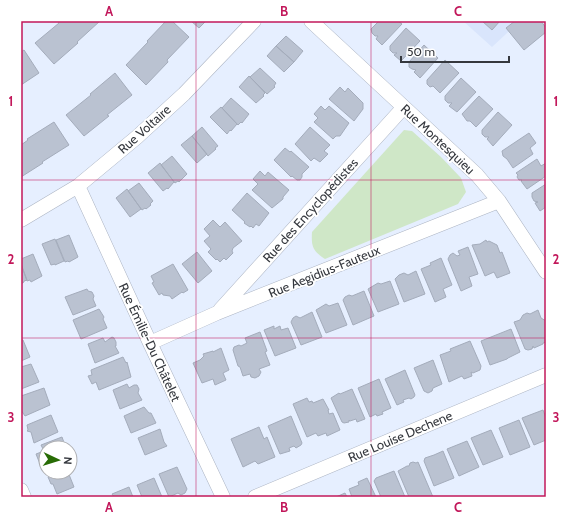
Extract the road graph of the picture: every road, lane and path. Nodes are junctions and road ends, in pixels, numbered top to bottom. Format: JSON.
{"nodes":[{"id":1,"x":254,"y":21,"type":"edge"},
{"id":2,"x":312,"y":21,"type":"edge"},
{"id":3,"x":403,"y":108,"type":"junction"},
{"id":4,"x":78,"y":186,"type":"junction"},
{"id":5,"x":499,"y":201,"type":"junction"},
{"id":6,"x":21,"y":220,"type":"edge"},
{"id":7,"x":546,"y":272,"type":"edge"},
{"id":8,"x":217,"y":313,"type":"junction"},
{"id":9,"x":150,"y":343,"type":"junction"},
{"id":10,"x":546,"y":375,"type":"edge"},
{"id":11,"x":21,"y":490,"type":"edge"},
{"id":12,"x":24,"y":497,"type":"edge"},
{"id":13,"x":223,"y":497,"type":"edge"},
{"id":14,"x":255,"y":497,"type":"edge"}],
"edges":[{"from":1,"to":4,"type":"street","name":"Rue Voltaire"},
{"from":2,"to":3,"type":"street","name":"Rue Montesquieu"},
{"from":3,"to":5,"type":"street","name":"Rue Montesquieu"},
{"from":3,"to":8,"type":"street","name":"Rue des Encyclopédistes"},
{"from":4,"to":6,"type":"street","name":"Rue Voltaire"},
{"from":4,"to":9,"type":"street","name":"Rue Émilie-Du Châtelet"},
{"from":5,"to":7,"type":"street","name":"Rue Montesquieu"},
{"from":5,"to":8,"type":"street","name":"Rue Aegidius-Fauteux"},
{"from":8,"to":9,"type":"street","name":"Rue Aegidius-Fauteux"},
{"from":9,"to":13,"type":"street","name":"Rue Émilie-Du Châtelet"},
{"from":10,"to":14,"type":"street","name":"Rue Louise Dechene"},
{"from":11,"to":12,"type":"street"}]}
